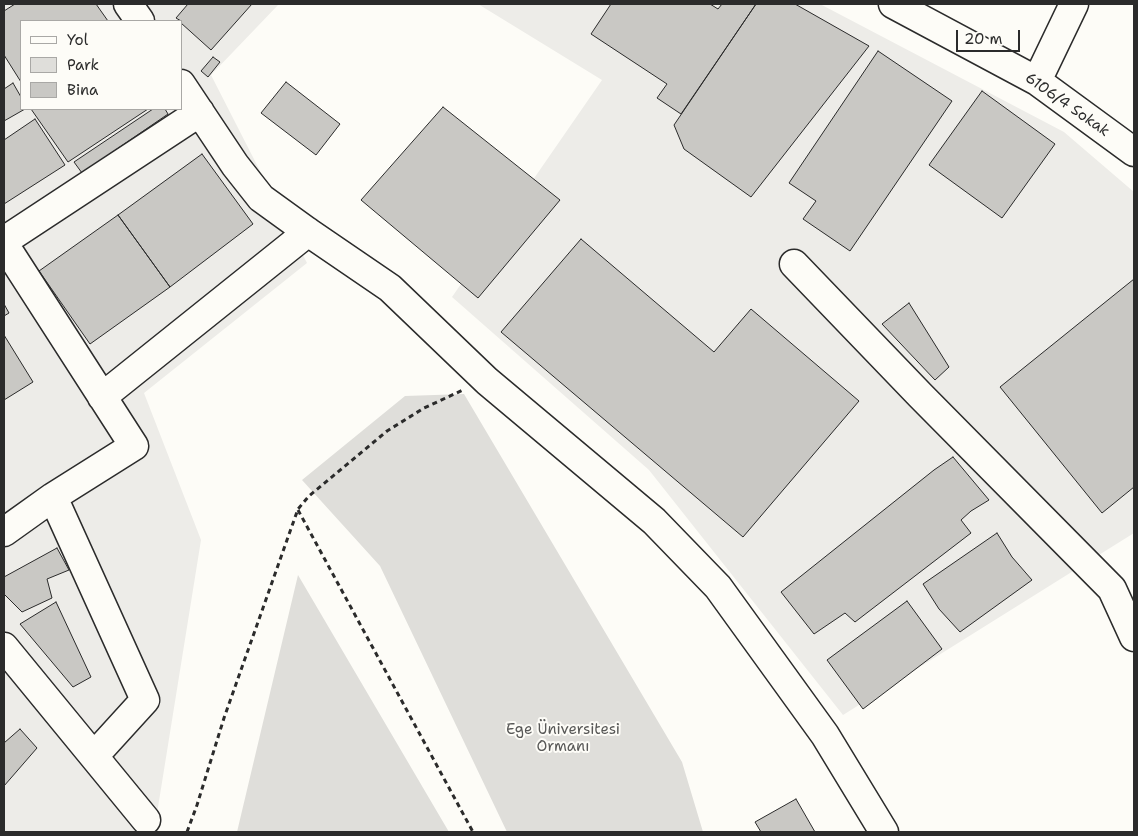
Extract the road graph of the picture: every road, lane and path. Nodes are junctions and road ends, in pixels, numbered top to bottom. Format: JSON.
{"nodes":[{"id":1,"x":128,"y":4,"type":"edge"},
{"id":2,"x":893,"y":4,"type":"edge"},
{"id":3,"x":1074,"y":4,"type":"edge"},
{"id":4,"x":139,"y":20,"type":"edge"},
{"id":5,"x":1037,"y":81,"type":"junction"},
{"id":6,"x":182,"y":85,"type":"edge"},
{"id":7,"x":200,"y":112,"type":"junction"},
{"id":8,"x":1134,"y":152,"type":"edge"},
{"id":9,"x":308,"y":232,"type":"junction"},
{"id":10,"x":4,"y":242,"type":"edge"},
{"id":11,"x":794,"y":264,"type":"dead end"},
{"id":12,"x":487,"y":381,"type":"junction"},
{"id":13,"x":102,"y":397,"type":"junction"},
{"id":14,"x":53,"y":497,"type":"junction"},
{"id":15,"x":298,"y":510,"type":"junction"},
{"id":16,"x":4,"y":532,"type":"edge"},
{"id":17,"x":1134,"y":637,"type":"edge"},
{"id":18,"x":4,"y":648,"type":"edge"},
{"id":19,"x":94,"y":756,"type":"junction"},
{"id":20,"x":146,"y":820,"type":"dead end"},
{"id":21,"x":187,"y":832,"type":"edge"},
{"id":22,"x":472,"y":832,"type":"edge"},
{"id":23,"x":884,"y":832,"type":"edge"}],
"edges":[{"from":1,"to":4,"type":"street"},
{"from":2,"to":5,"type":"street","name":"6106/4 Sokak"},
{"from":3,"to":5,"type":"street"},
{"from":5,"to":8,"type":"street","name":"6106/4 Sokak"},
{"from":6,"to":7,"type":"street"},
{"from":7,"to":9,"type":"street"},
{"from":7,"to":10,"type":"street"},
{"from":9,"to":12,"type":"street"},
{"from":9,"to":13,"type":"street"},
{"from":10,"to":13,"type":"street"},
{"from":11,"to":17,"type":"street"},
{"from":12,"to":15,"type":"path"},
{"from":12,"to":23,"type":"street"},
{"from":13,"to":14,"type":"street"},
{"from":14,"to":16,"type":"street"},
{"from":14,"to":19,"type":"street"},
{"from":15,"to":21,"type":"path"},
{"from":15,"to":22,"type":"path"},
{"from":18,"to":19,"type":"street"},
{"from":19,"to":20,"type":"street"}]}
